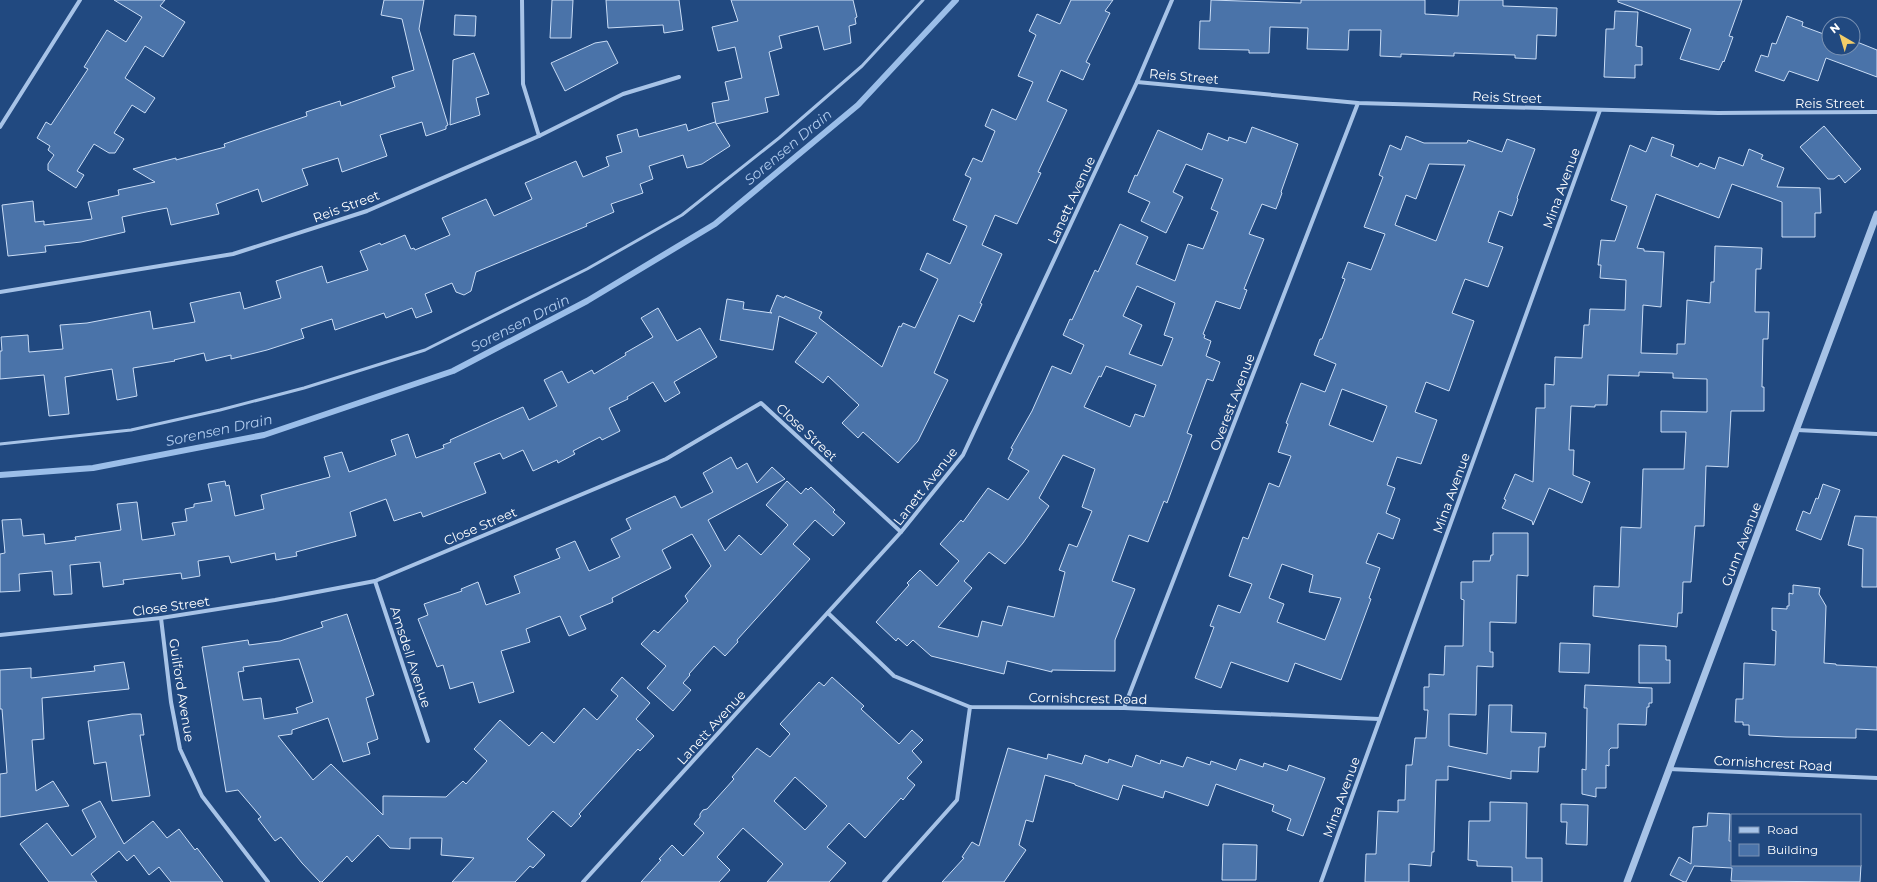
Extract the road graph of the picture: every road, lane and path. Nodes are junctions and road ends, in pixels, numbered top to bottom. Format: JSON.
{"nodes":[{"id":1,"x":80,"y":0,"type":"edge"},
{"id":2,"x":522,"y":0,"type":"edge"},
{"id":3,"x":923,"y":0,"type":"edge"},
{"id":4,"x":1172,"y":0,"type":"edge"},
{"id":5,"x":679,"y":77,"type":"dead end"},
{"id":6,"x":1137,"y":82,"type":"junction"},
{"id":7,"x":1358,"y":103,"type":"junction"},
{"id":8,"x":1600,"y":110,"type":"junction"},
{"id":9,"x":1877,"y":112,"type":"edge"},
{"id":10,"x":0,"y":127,"type":"edge"},
{"id":11,"x":539,"y":136,"type":"junction"},
{"id":12,"x":1877,"y":214,"type":"edge"},
{"id":13,"x":0,"y":292,"type":"edge"},
{"id":14,"x":1797,"y":430,"type":"junction"},
{"id":15,"x":1877,"y":434,"type":"edge"},
{"id":16,"x":0,"y":444,"type":"edge"},
{"id":17,"x":901,"y":532,"type":"junction"},
{"id":18,"x":375,"y":581,"type":"junction"},
{"id":19,"x":828,"y":613,"type":"junction"},
{"id":20,"x":162,"y":618,"type":"junction"},
{"id":21,"x":0,"y":635,"type":"edge"},
{"id":22,"x":970,"y":707,"type":"junction"},
{"id":23,"x":1124,"y":708,"type":"junction"},
{"id":24,"x":1379,"y":719,"type":"junction"},
{"id":25,"x":428,"y":741,"type":"dead end"},
{"id":26,"x":1668,"y":769,"type":"junction"},
{"id":27,"x":1877,"y":778,"type":"edge"},
{"id":28,"x":268,"y":882,"type":"edge"},
{"id":29,"x":583,"y":882,"type":"edge"},
{"id":30,"x":884,"y":882,"type":"edge"},
{"id":31,"x":1320,"y":882,"type":"edge"},
{"id":32,"x":1627,"y":882,"type":"edge"}],
"edges":[{"from":1,"to":10,"type":"street"},
{"from":2,"to":11,"type":"street"},
{"from":3,"to":16,"type":"lane"},
{"from":4,"to":6,"type":"street","name":"Lanett Avenue"},
{"from":5,"to":11,"type":"street","name":"Reis Street"},
{"from":6,"to":7,"type":"street","name":"Reis Street"},
{"from":6,"to":17,"type":"street","name":"Lanett Avenue"},
{"from":7,"to":8,"type":"street","name":"Reis Street"},
{"from":7,"to":23,"type":"street","name":"Overest Avenue"},
{"from":8,"to":9,"type":"street","name":"Reis Street"},
{"from":8,"to":24,"type":"street","name":"Mina Avenue"},
{"from":11,"to":13,"type":"street","name":"Reis Street"},
{"from":12,"to":14,"type":"street","name":"Gunn Avenue"},
{"from":14,"to":15,"type":"street"},
{"from":14,"to":26,"type":"street","name":"Gunn Avenue"},
{"from":17,"to":18,"type":"street","name":"Close Street"},
{"from":17,"to":19,"type":"street","name":"Lanett Avenue"},
{"from":18,"to":20,"type":"street","name":"Close Street"},
{"from":18,"to":25,"type":"street","name":"Amsdell Avenue"},
{"from":19,"to":22,"type":"street","name":"Cornishcrest Road"},
{"from":19,"to":29,"type":"street","name":"Lanett Avenue"},
{"from":20,"to":21,"type":"street","name":"Close Street"},
{"from":20,"to":28,"type":"street","name":"Guilford Avenue"},
{"from":22,"to":23,"type":"street","name":"Cornishcrest Road"},
{"from":22,"to":30,"type":"street"},
{"from":23,"to":24,"type":"street","name":"Cornishcrest Road"},
{"from":24,"to":31,"type":"street","name":"Mina Avenue"},
{"from":26,"to":27,"type":"street","name":"Cornishcrest Road"},
{"from":26,"to":32,"type":"street","name":"Gunn Avenue"}]}
